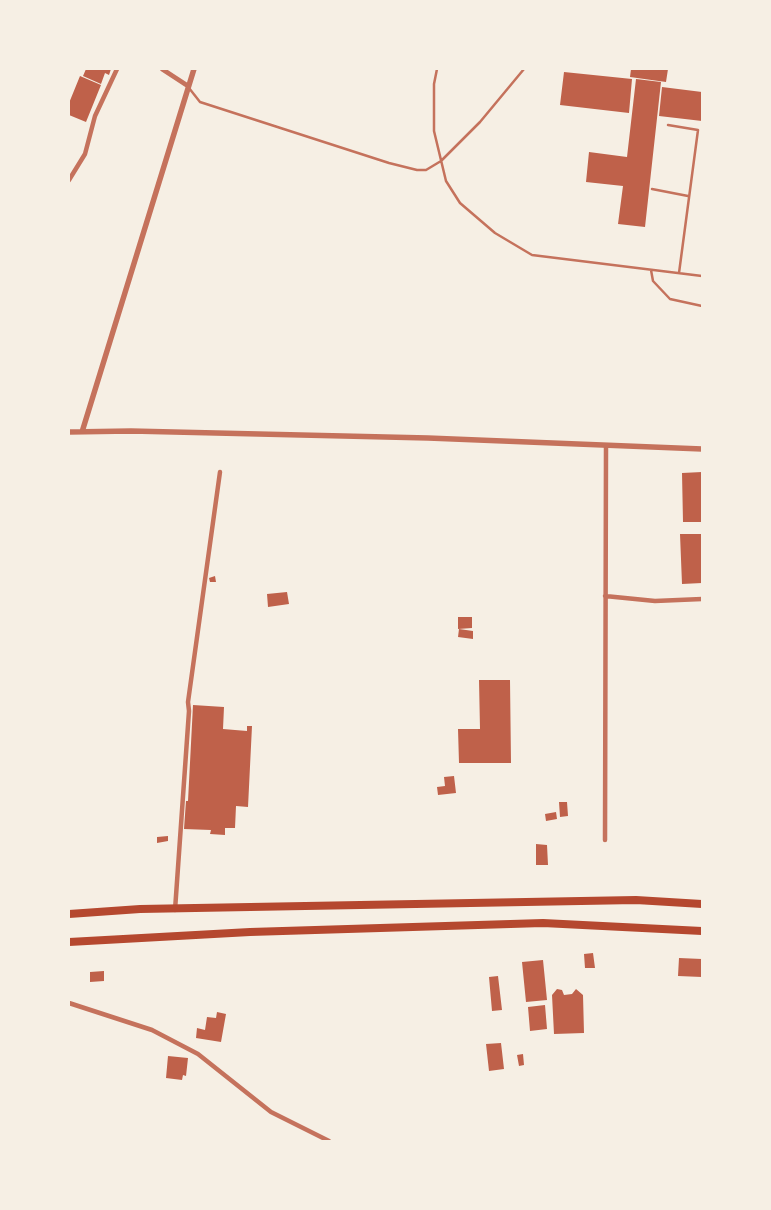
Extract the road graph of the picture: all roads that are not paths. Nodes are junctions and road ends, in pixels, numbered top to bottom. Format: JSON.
{"nodes":[{"id":1,"x":117,"y":69,"type":"edge"},
{"id":2,"x":162,"y":69,"type":"edge"},
{"id":3,"x":194,"y":69,"type":"edge"},
{"id":4,"x":437,"y":69,"type":"edge"},
{"id":5,"x":524,"y":69,"type":"edge"},
{"id":6,"x":188,"y":86,"type":"junction"},
{"id":7,"x":668,"y":125,"type":"dead end"},
{"id":8,"x":441,"y":161,"type":"junction"},
{"id":9,"x":69,"y":180,"type":"edge"},
{"id":10,"x":652,"y":190,"type":"dead end"},
{"id":11,"x":688,"y":196,"type":"junction"},
{"id":12,"x":651,"y":269,"type":"junction"},
{"id":13,"x":678,"y":273,"type":"junction"},
{"id":14,"x":702,"y":276,"type":"edge"},
{"id":15,"x":702,"y":306,"type":"edge"},
{"id":16,"x":69,"y":432,"type":"edge"},
{"id":17,"x":82,"y":432,"type":"junction"},
{"id":18,"x":606,"y":446,"type":"junction"},
{"id":19,"x":702,"y":449,"type":"edge"},
{"id":20,"x":220,"y":472,"type":"dead end"},
{"id":21,"x":604,"y":596,"type":"junction"},
{"id":22,"x":702,"y":599,"type":"edge"},
{"id":23,"x":605,"y":840,"type":"dead end"},
{"id":24,"x":702,"y":904,"type":"edge"},
{"id":25,"x":175,"y":910,"type":"junction"},
{"id":26,"x":69,"y":914,"type":"edge"},
{"id":27,"x":702,"y":931,"type":"edge"},
{"id":28,"x":69,"y":942,"type":"edge"},
{"id":29,"x":69,"y":1003,"type":"edge"},
{"id":30,"x":329,"y":1141,"type":"edge"}],
"edges":[{"from":1,"to":9,"type":"street"},
{"from":2,"to":6,"type":"street"},
{"from":3,"to":6,"type":"street"},
{"from":4,"to":8,"type":"lane"},
{"from":5,"to":8,"type":"lane"},
{"from":6,"to":8,"type":"lane"},
{"from":6,"to":17,"type":"street"},
{"from":7,"to":11,"type":"lane"},
{"from":8,"to":12,"type":"lane"},
{"from":10,"to":11,"type":"lane"},
{"from":11,"to":13,"type":"lane"},
{"from":12,"to":13,"type":"lane"},
{"from":12,"to":15,"type":"lane"},
{"from":13,"to":14,"type":"lane"},
{"from":16,"to":17,"type":"street"},
{"from":17,"to":18,"type":"street"},
{"from":18,"to":19,"type":"street"},
{"from":18,"to":21,"type":"street"},
{"from":20,"to":25,"type":"street"},
{"from":21,"to":22,"type":"street"},
{"from":21,"to":23,"type":"street"},
{"from":24,"to":25,"type":"highway"},
{"from":25,"to":26,"type":"highway"},
{"from":27,"to":28,"type":"highway"},
{"from":29,"to":30,"type":"street"}]}
